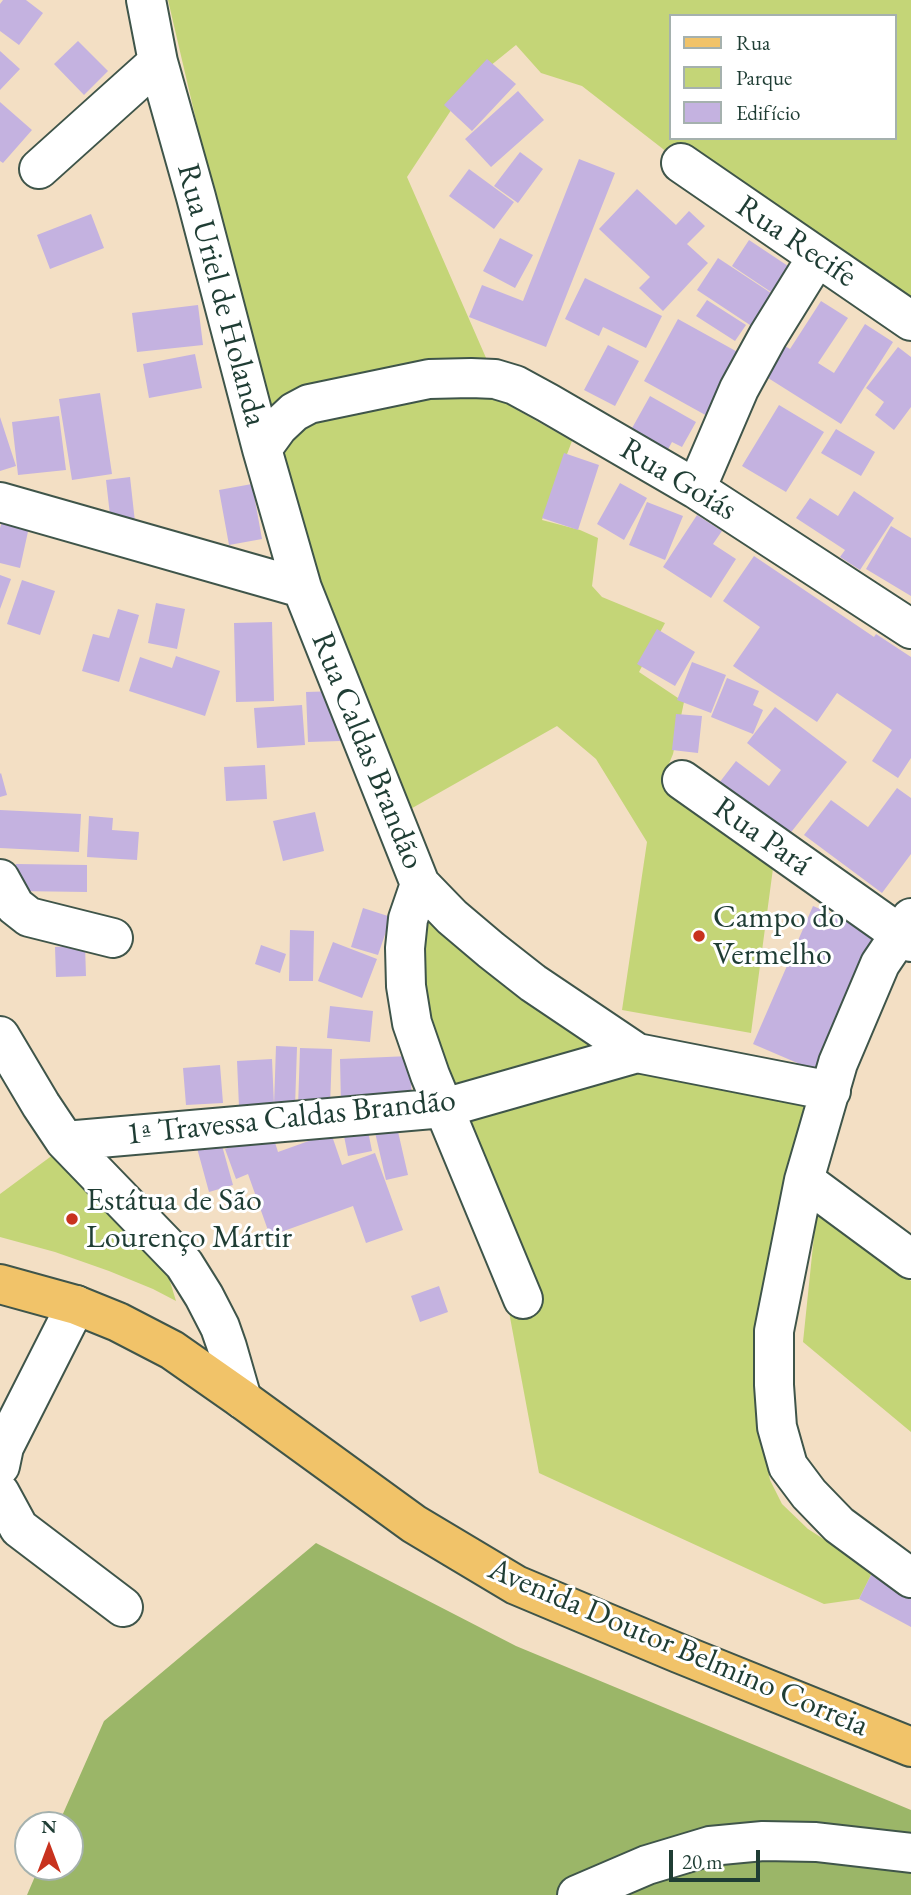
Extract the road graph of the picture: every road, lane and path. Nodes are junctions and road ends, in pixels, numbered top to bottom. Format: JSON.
{"nodes":[{"id":1,"x":146,"y":0,"type":"edge"},
{"id":2,"x":158,"y":62,"type":"junction"},
{"id":3,"x":681,"y":163,"type":"dead end"},
{"id":4,"x":39,"y":169,"type":"dead end"},
{"id":5,"x":817,"y":257,"type":"junction"},
{"id":6,"x":911,"y":321,"type":"edge"},
{"id":7,"x":262,"y":449,"type":"junction"},
{"id":8,"x":696,"y":489,"type":"junction"},
{"id":9,"x":0,"y":502,"type":"edge"},
{"id":10,"x":302,"y":588,"type":"junction"},
{"id":11,"x":911,"y":629,"type":"edge"},
{"id":12,"x":682,"y":780,"type":"dead end"},
{"id":13,"x":0,"y":878,"type":"edge"},
{"id":14,"x":420,"y":884,"type":"junction"},
{"id":15,"x":907,"y":932,"type":"edge"},
{"id":16,"x":113,"y":938,"type":"dead end"},
{"id":17,"x":0,"y":1036,"type":"edge"},
{"id":18,"x":637,"y":1053,"type":"junction"},
{"id":19,"x":831,"y":1091,"type":"junction"},
{"id":20,"x":444,"y":1108,"type":"junction"},
{"id":21,"x":65,"y":1141,"type":"junction"},
{"id":22,"x":804,"y":1180,"type":"junction"},
{"id":23,"x":911,"y":1259,"type":"edge"},
{"id":24,"x":0,"y":1284,"type":"edge"},
{"id":25,"x":523,"y":1299,"type":"dead end"},
{"id":26,"x":76,"y":1305,"type":"junction"},
{"id":27,"x":242,"y":1399,"type":"junction"},
{"id":28,"x":0,"y":1466,"type":"edge"},
{"id":29,"x":0,"y":1493,"type":"edge"},
{"id":30,"x":911,"y":1578,"type":"edge"},
{"id":31,"x":123,"y":1607,"type":"dead end"},
{"id":32,"x":911,"y":1747,"type":"edge"},
{"id":33,"x":911,"y":1853,"type":"edge"},
{"id":34,"x":577,"y":1895,"type":"edge"}],
"edges":[{"from":1,"to":2,"type":"street","name":"Rua Uriel de Holanda"},
{"from":2,"to":4,"type":"street"},
{"from":2,"to":7,"type":"street","name":"Rua Uriel de Holanda"},
{"from":3,"to":5,"type":"street","name":"Rua Recife"},
{"from":5,"to":6,"type":"street","name":"Rua Recife"},
{"from":5,"to":8,"type":"street"},
{"from":7,"to":8,"type":"street","name":"Rua Goiás"},
{"from":7,"to":10,"type":"street","name":"Rua Uriel de Holanda"},
{"from":8,"to":11,"type":"street","name":"Rua Goiás"},
{"from":9,"to":10,"type":"street"},
{"from":10,"to":14,"type":"street","name":"Rua Caldas Brandão"},
{"from":12,"to":15,"type":"street","name":"Rua Pará"},
{"from":13,"to":16,"type":"street"},
{"from":14,"to":18,"type":"street","name":"Rua Caldas Brandão"},
{"from":14,"to":20,"type":"street"},
{"from":15,"to":19,"type":"street"},
{"from":17,"to":21,"type":"street"},
{"from":18,"to":19,"type":"street","name":"Rua Caldas Brandão"},
{"from":18,"to":20,"type":"street","name":"1ª Travessa Caldas Brandão"},
{"from":19,"to":22,"type":"street"},
{"from":20,"to":21,"type":"street","name":"1ª Travessa Caldas Brandão"},
{"from":20,"to":25,"type":"street"},
{"from":21,"to":27,"type":"street"},
{"from":22,"to":23,"type":"street"},
{"from":22,"to":30,"type":"street"},
{"from":24,"to":26,"type":"main road","name":"Avenida Doutor Belmino Correia"},
{"from":26,"to":27,"type":"main road","name":"Avenida Doutor Belmino Correia"},
{"from":26,"to":28,"type":"street"},
{"from":27,"to":32,"type":"main road","name":"Avenida Doutor Belmino Correia"},
{"from":29,"to":31,"type":"street"},
{"from":33,"to":34,"type":"street"}]}
